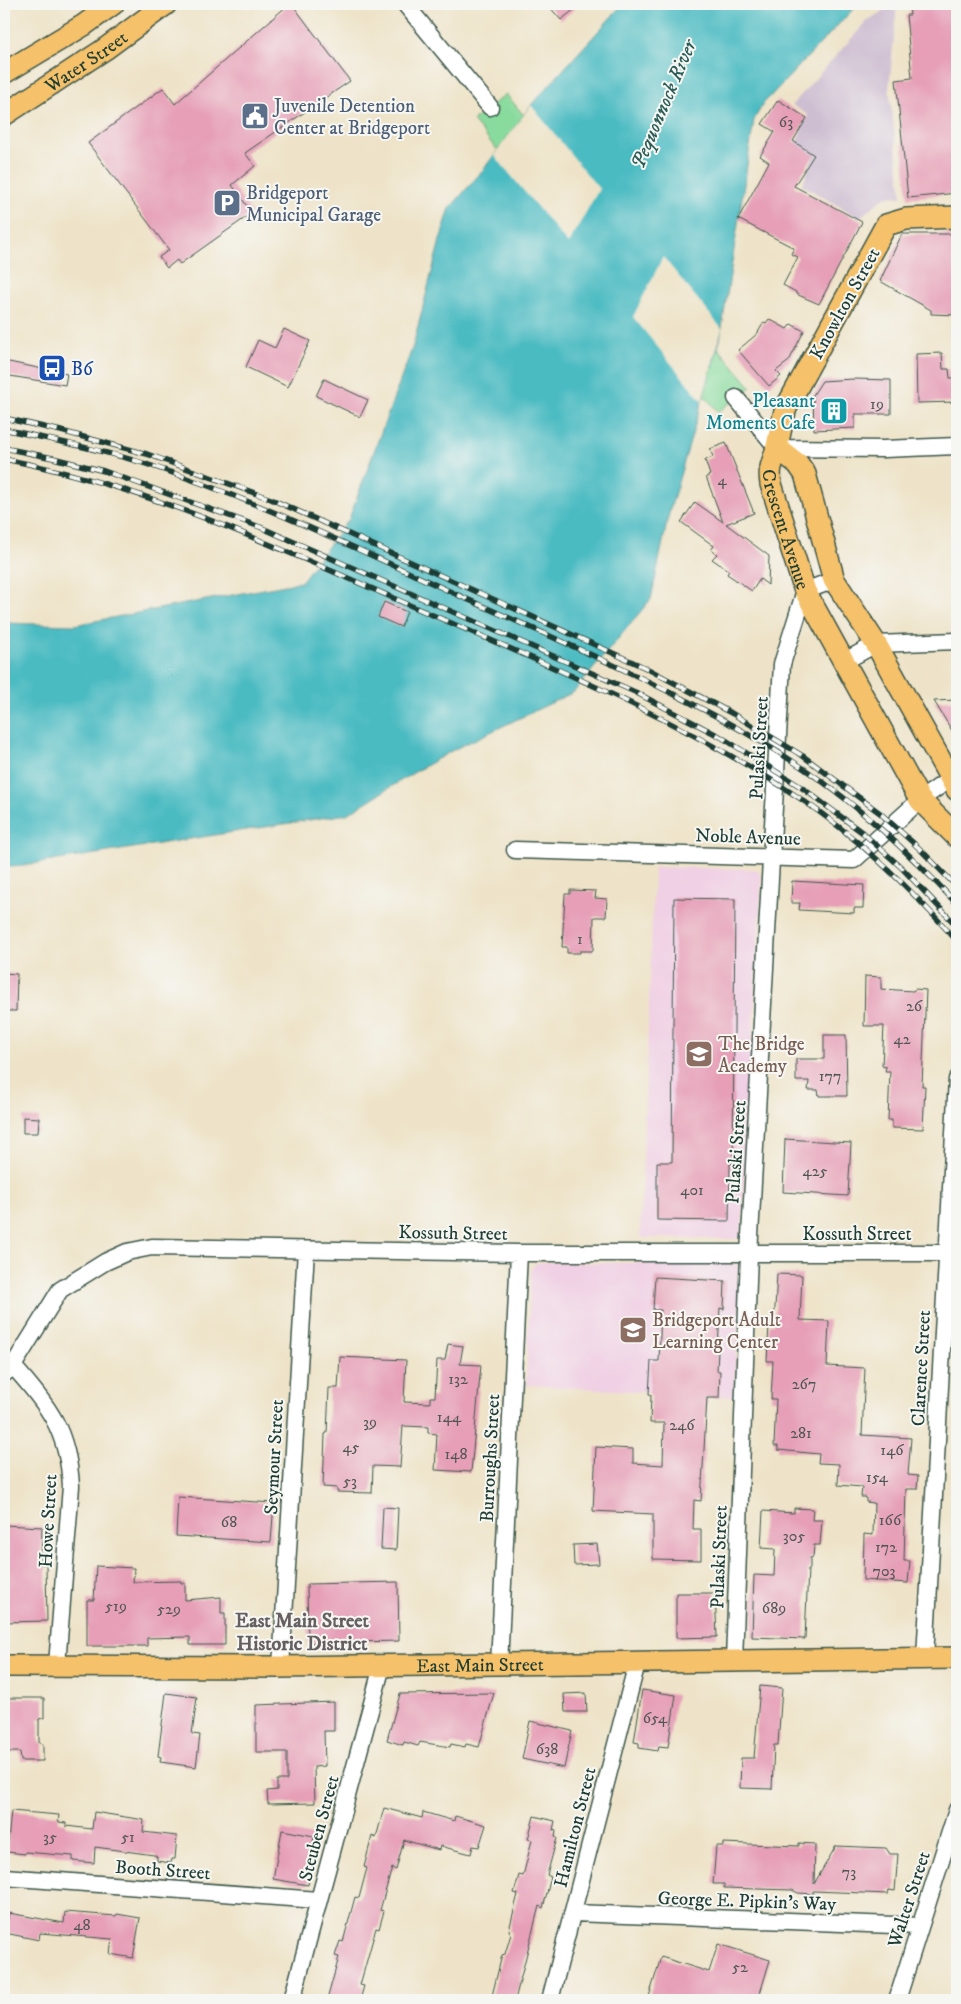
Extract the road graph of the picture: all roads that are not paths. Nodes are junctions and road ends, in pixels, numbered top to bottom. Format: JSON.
{"nodes":[{"id":1,"x":113,"y":4,"type":"edge"},
{"id":2,"x":166,"y":4,"type":"edge"},
{"id":3,"x":406,"y":4,"type":"edge"},
{"id":4,"x":4,"y":74,"type":"edge"},
{"id":5,"x":490,"y":107,"type":"dead end"},
{"id":6,"x":4,"y":115,"type":"edge"},
{"id":7,"x":957,"y":217,"type":"edge"},
{"id":8,"x":736,"y":398,"type":"dead end"},
{"id":9,"x":957,"y":446,"type":"edge"},
{"id":10,"x":777,"y":448,"type":"junction"},
{"id":11,"x":834,"y":580,"type":"junction"},
{"id":12,"x":805,"y":591,"type":"junction"},
{"id":13,"x":957,"y":641,"type":"edge"},
{"id":14,"x":876,"y":644,"type":"junction"},
{"id":15,"x":843,"y":662,"type":"junction"},
{"id":16,"x":954,"y":785,"type":"edge"},
{"id":17,"x":920,"y":800,"type":"junction"},
{"id":18,"x":957,"y":837,"type":"edge"},
{"id":19,"x":515,"y":850,"type":"dead end"},
{"id":20,"x":772,"y":856,"type":"junction"},
{"id":21,"x":957,"y":1080,"type":"edge"},
{"id":22,"x":306,"y":1250,"type":"junction"},
{"id":23,"x":519,"y":1252,"type":"junction"},
{"id":24,"x":952,"y":1253,"type":"edge"},
{"id":25,"x":749,"y":1254,"type":"junction"},
{"id":26,"x":8,"y":1370,"type":"edge"},
{"id":27,"x":925,"y":1658,"type":"junction"},
{"id":28,"x":957,"y":1658,"type":"edge"},
{"id":29,"x":734,"y":1661,"type":"junction"},
{"id":30,"x":637,"y":1663,"type":"junction"},
{"id":31,"x":57,"y":1665,"type":"junction"},
{"id":32,"x":499,"y":1665,"type":"junction"},
{"id":33,"x":4,"y":1666,"type":"edge"},
{"id":34,"x":382,"y":1666,"type":"junction"},
{"id":35,"x":280,"y":1667,"type":"junction"},
{"id":36,"x":957,"y":1810,"type":"edge"},
{"id":37,"x":4,"y":1877,"type":"edge"},
{"id":38,"x":318,"y":1900,"type":"junction"},
{"id":39,"x":573,"y":1913,"type":"junction"},
{"id":40,"x":920,"y":1926,"type":"junction"},
{"id":41,"x":292,"y":2000,"type":"edge"},
{"id":42,"x":550,"y":2000,"type":"edge"},
{"id":43,"x":897,"y":2000,"type":"edge"}],
"edges":[{"from":1,"to":4,"type":"main road","name":"Water Street"},
{"from":2,"to":6,"type":"main road","name":"Water Street"},
{"from":3,"to":5,"type":"street"},
{"from":7,"to":10,"type":"main road","name":"Knowlton Street"},
{"from":8,"to":10,"type":"street"},
{"from":9,"to":10,"type":"street"},
{"from":10,"to":11,"type":"main road","name":"Crescent Avenue"},
{"from":10,"to":12,"type":"main road","name":"Crescent Avenue"},
{"from":11,"to":12,"type":"street"},
{"from":11,"to":14,"type":"main road","name":"Crescent Avenue"},
{"from":12,"to":15,"type":"main road","name":"Crescent Avenue"},
{"from":12,"to":20,"type":"street","name":"Pulaski Street"},
{"from":13,"to":14,"type":"street"},
{"from":14,"to":15,"type":"street"},
{"from":14,"to":16,"type":"main road","name":"Crescent Avenue"},
{"from":15,"to":17,"type":"main road","name":"Crescent Avenue"},
{"from":16,"to":17,"type":"street","name":"Noble Avenue"},
{"from":17,"to":18,"type":"main road","name":"Crescent Avenue"},
{"from":17,"to":20,"type":"street","name":"Noble Avenue"},
{"from":19,"to":20,"type":"street","name":"Noble Avenue"},
{"from":20,"to":25,"type":"street","name":"Pulaski Street"},
{"from":21,"to":24,"type":"street","name":"Clarence Street"},
{"from":22,"to":23,"type":"street","name":"Kossuth Street"},
{"from":22,"to":26,"type":"street","name":"Kossuth Street"},
{"from":22,"to":35,"type":"street","name":"Seymour Street"},
{"from":23,"to":25,"type":"street","name":"Kossuth Street"},
{"from":23,"to":32,"type":"street","name":"Burroughs Street"},
{"from":24,"to":25,"type":"street","name":"Kossuth Street"},
{"from":24,"to":27,"type":"street","name":"Clarence Street"},
{"from":25,"to":29,"type":"street","name":"Pulaski Street"},
{"from":26,"to":31,"type":"street","name":"Howe Street"},
{"from":27,"to":28,"type":"main road","name":"East Main Street"},
{"from":27,"to":29,"type":"main road","name":"East Main Street"},
{"from":29,"to":30,"type":"main road","name":"East Main Street"},
{"from":30,"to":32,"type":"main road","name":"East Main Street"},
{"from":30,"to":39,"type":"street","name":"Hamilton Street"},
{"from":31,"to":33,"type":"main road","name":"East Main Street"},
{"from":31,"to":35,"type":"main road","name":"East Main Street"},
{"from":32,"to":34,"type":"main road","name":"East Main Street"},
{"from":34,"to":35,"type":"main road","name":"East Main Street"},
{"from":34,"to":38,"type":"street","name":"Steuben Street"},
{"from":36,"to":40,"type":"street","name":"Walter Street"},
{"from":37,"to":38,"type":"street","name":"Booth Street"},
{"from":38,"to":41,"type":"street","name":"Steuben Street"},
{"from":39,"to":40,"type":"street","name":"George E. Pipkin's Way"},
{"from":39,"to":42,"type":"street","name":"Hamilton Street"},
{"from":40,"to":43,"type":"street","name":"Walter Street"}]}
